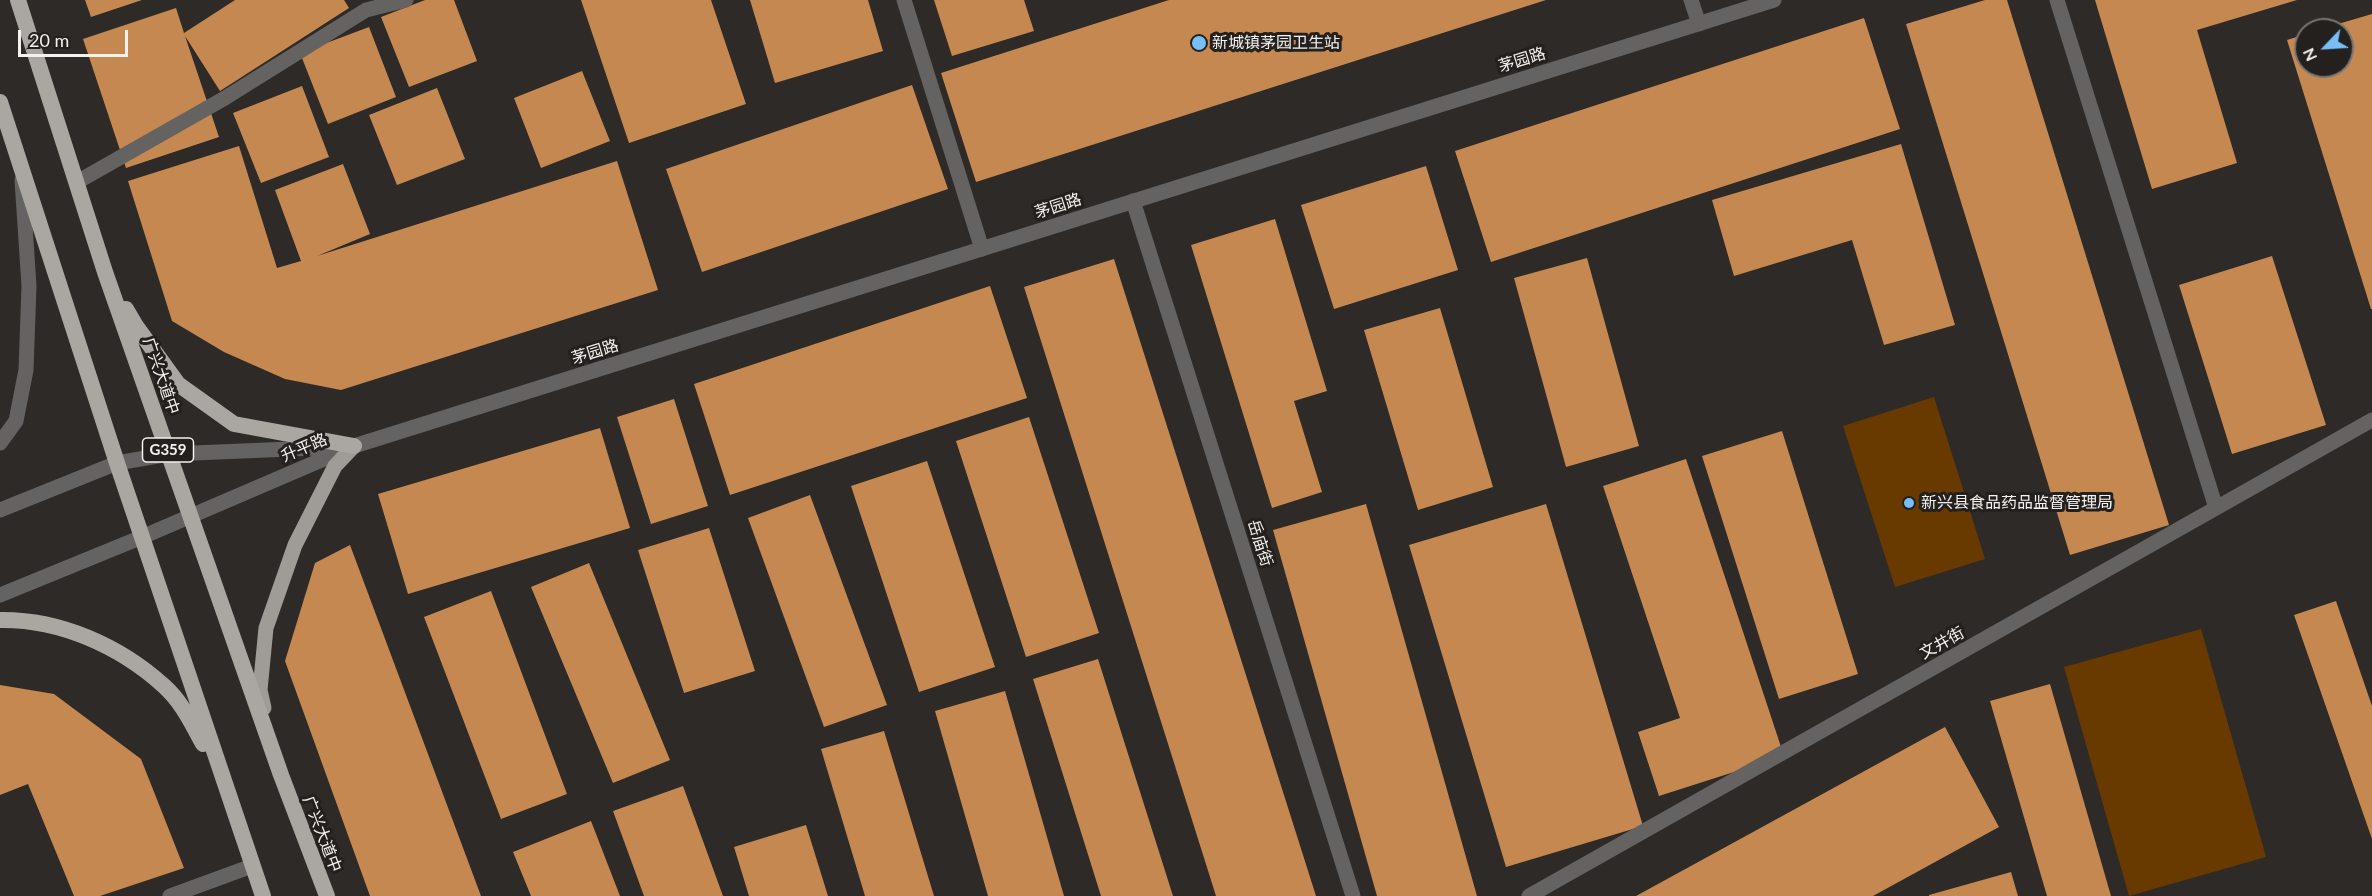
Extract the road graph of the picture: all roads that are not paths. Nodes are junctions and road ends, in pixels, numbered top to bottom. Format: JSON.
{"nodes":[{"id":1,"x":18,"y":0,"type":"edge"},
{"id":2,"x":406,"y":0,"type":"edge"},
{"id":3,"x":903,"y":0,"type":"edge"},
{"id":4,"x":1691,"y":0,"type":"edge"},
{"id":5,"x":1774,"y":0,"type":"edge"},
{"id":6,"x":2057,"y":0,"type":"edge"},
{"id":7,"x":1699,"y":24,"type":"junction"},
{"id":8,"x":0,"y":102,"type":"edge"},
{"id":9,"x":21,"y":165,"type":"junction"},
{"id":10,"x":77,"y":182,"type":"junction"},
{"id":11,"x":1133,"y":201,"type":"junction"},
{"id":12,"x":982,"y":249,"type":"junction"},
{"id":13,"x":105,"y":272,"type":"junction"},
{"id":14,"x":2372,"y":420,"type":"edge"},
{"id":15,"x":0,"y":443,"type":"edge"},
{"id":16,"x":354,"y":446,"type":"junction"},
{"id":17,"x":169,"y":454,"type":"junction"},
{"id":18,"x":117,"y":463,"type":"junction"},
{"id":19,"x":2216,"y":508,"type":"junction"},
{"id":20,"x":0,"y":510,"type":"edge"},
{"id":21,"x":190,"y":516,"type":"junction"},
{"id":22,"x":142,"y":537,"type":"junction"},
{"id":23,"x":0,"y":595,"type":"edge"},
{"id":24,"x":0,"y":620,"type":"edge"},
{"id":25,"x":281,"y":775,"type":"junction"},
{"id":26,"x":225,"y":786,"type":"junction"},
{"id":27,"x":252,"y":866,"type":"junction"},
{"id":28,"x":170,"y":896,"type":"edge"},
{"id":29,"x":263,"y":896,"type":"edge"},
{"id":30,"x":327,"y":896,"type":"edge"},
{"id":31,"x":1353,"y":896,"type":"edge"},
{"id":32,"x":1529,"y":896,"type":"edge"}],
"edges":[{"from":1,"to":10,"type":"highway","name":"广兴大道中","number":"G359"},
{"from":2,"to":10,"type":"street"},
{"from":3,"to":12,"type":"street"},
{"from":4,"to":7,"type":"street"},
{"from":5,"to":7,"type":"street","name":"茅园路"},
{"from":6,"to":19,"type":"street"},
{"from":7,"to":11,"type":"street","name":"茅园路"},
{"from":8,"to":9,"type":"highway","number":"G359"},
{"from":9,"to":15,"type":"street"},
{"from":9,"to":18,"type":"highway","number":"G359"},
{"from":10,"to":13,"type":"highway","name":"广兴大道中","number":"G359"},
{"from":11,"to":12,"type":"street","name":"茅园路"},
{"from":11,"to":31,"type":"street","name":"岳庙街"},
{"from":12,"to":16,"type":"street","name":"茅园路"},
{"from":13,"to":16,"type":"highway"},
{"from":13,"to":17,"type":"highway","name":"广兴大道中","number":"G359"},
{"from":14,"to":19,"type":"street","name":"文井街"},
{"from":16,"to":17,"type":"street","name":"升平路"},
{"from":16,"to":21,"type":"street","name":"升平路"},
{"from":16,"to":25,"type":"main road"},
{"from":17,"to":18,"type":"street","name":"升平路"},
{"from":17,"to":21,"type":"highway","name":"广兴大道中","number":"G359"},
{"from":18,"to":20,"type":"street","name":"升平路"},
{"from":18,"to":22,"type":"highway","number":"G359"},
{"from":19,"to":32,"type":"street","name":"文井街"},
{"from":21,"to":22,"type":"street","name":"升平路"},
{"from":21,"to":25,"type":"highway","name":"广兴大道中","number":"G359"},
{"from":22,"to":23,"type":"street","name":"升平路"},
{"from":22,"to":26,"type":"highway","number":"G359"},
{"from":24,"to":26,"type":"highway"},
{"from":25,"to":30,"type":"highway","name":"广兴大道中","number":"G359"},
{"from":26,"to":27,"type":"highway","number":"G359"},
{"from":27,"to":28,"type":"street"},
{"from":27,"to":29,"type":"highway","number":"G359"}]}
